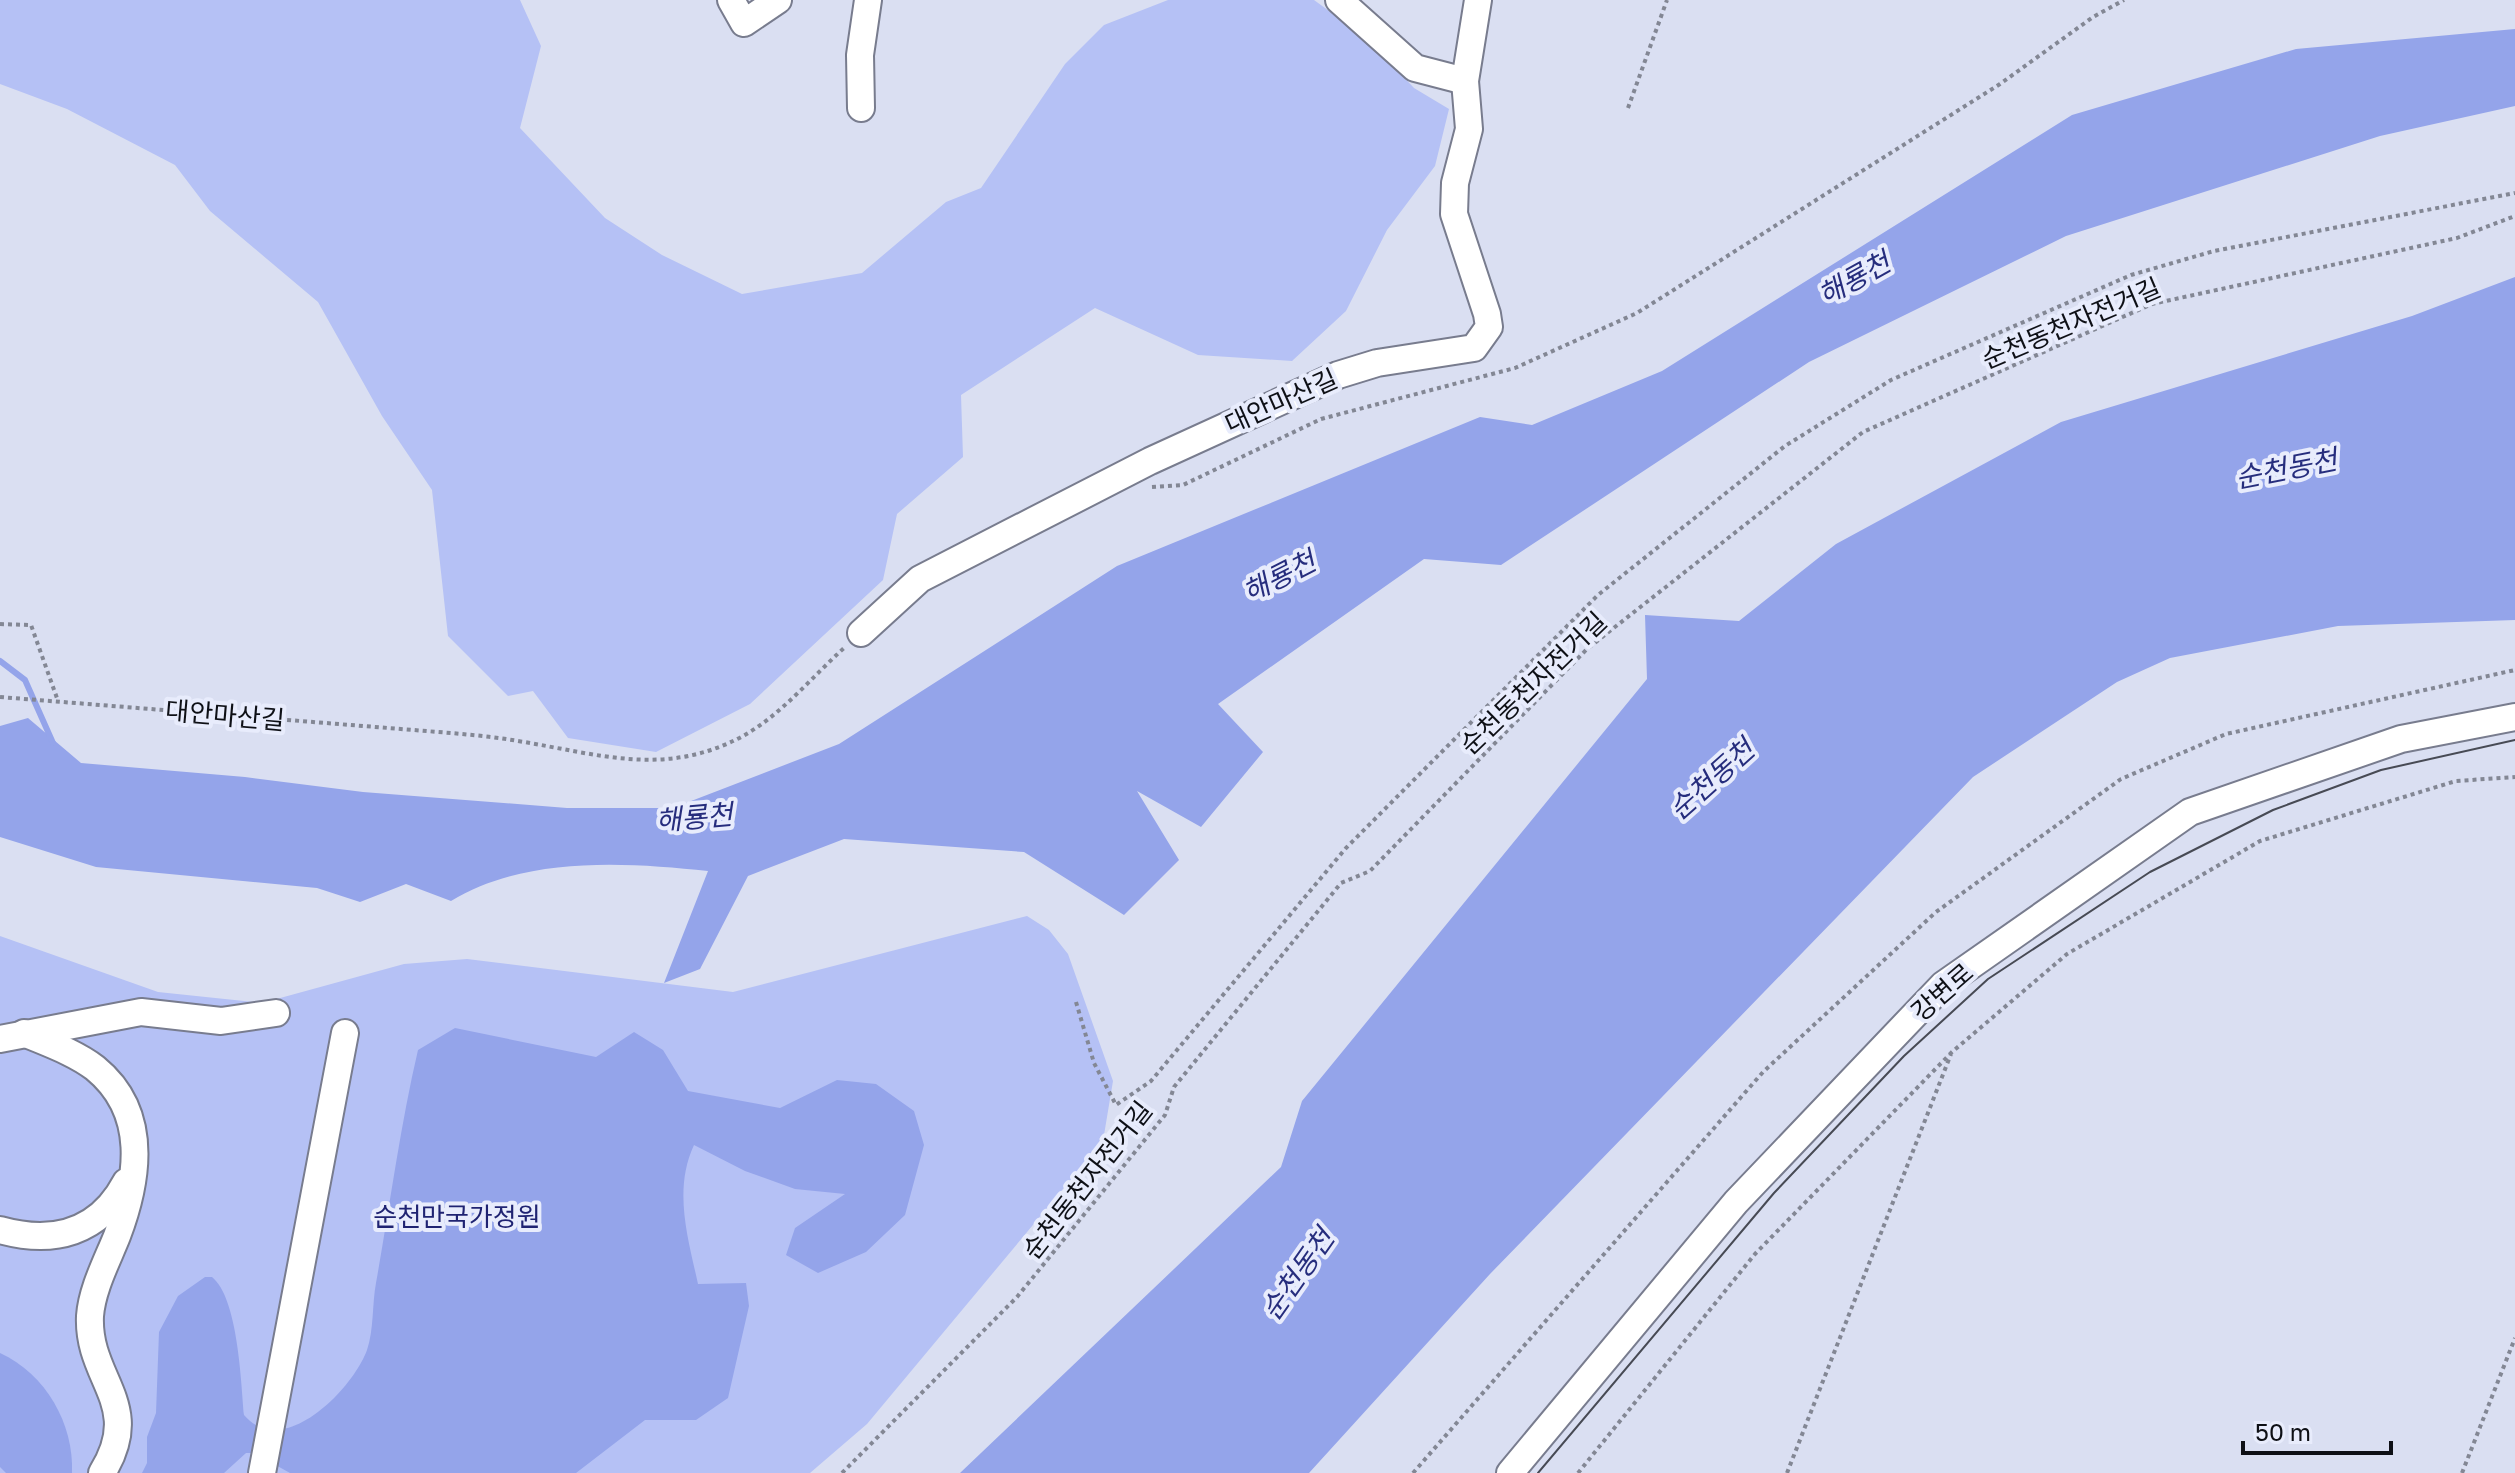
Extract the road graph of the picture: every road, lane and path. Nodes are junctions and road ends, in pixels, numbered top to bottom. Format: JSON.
{"nodes":[{"id":1,"x":731,"y":0,"type":"edge"},
{"id":2,"x":778,"y":0,"type":"edge"},
{"id":3,"x":868,"y":0,"type":"edge"},
{"id":4,"x":1339,"y":0,"type":"edge"},
{"id":5,"x":1478,"y":0,"type":"edge"},
{"id":6,"x":1667,"y":0,"type":"edge"},
{"id":7,"x":2124,"y":0,"type":"edge"},
{"id":8,"x":1465,"y":81,"type":"junction"},
{"id":9,"x":861,"y":108,"type":"dead end"},
{"id":10,"x":1628,"y":108,"type":"dead end"},
{"id":11,"x":2515,"y":193,"type":"edge"},
{"id":12,"x":2515,"y":216,"type":"edge"},
{"id":13,"x":1139,"y":492,"type":"dead end"},
{"id":14,"x":0,"y":624,"type":"edge"},
{"id":15,"x":861,"y":633,"type":"joint"},
{"id":16,"x":0,"y":697,"type":"edge"},
{"id":17,"x":58,"y":701,"type":"junction"},
{"id":18,"x":2515,"y":717,"type":"edge"},
{"id":19,"x":2515,"y":777,"type":"edge"},
{"id":20,"x":1076,"y":1002,"type":"dead end"},
{"id":21,"x":276,"y":1013,"type":"dead end"},
{"id":22,"x":345,"y":1033,"type":"dead end"},
{"id":23,"x":12,"y":1036,"type":"edge"},
{"id":24,"x":1952,"y":1052,"type":"junction"},
{"id":25,"x":136,"y":1152,"type":"junction"},
{"id":26,"x":0,"y":1230,"type":"edge"},
{"id":27,"x":2515,"y":1338,"type":"edge"},
{"id":28,"x":262,"y":1470,"type":"edge"},
{"id":29,"x":102,"y":1473,"type":"edge"},
{"id":30,"x":842,"y":1473,"type":"edge"},
{"id":31,"x":1510,"y":1473,"type":"edge"},
{"id":32,"x":1578,"y":1473,"type":"edge"},
{"id":33,"x":1787,"y":1473,"type":"edge"},
{"id":34,"x":2462,"y":1473,"type":"edge"}],
"edges":[{"from":1,"to":2,"type":"street"},
{"from":3,"to":9,"type":"street"},
{"from":4,"to":8,"type":"street"},
{"from":5,"to":8,"type":"street","name":"대안마산길"},
{"from":6,"to":10,"type":"path"},
{"from":7,"to":13,"type":"path"},
{"from":8,"to":15,"type":"street","name":"대안마산길"},
{"from":11,"to":20,"type":"path"},
{"from":12,"to":30,"type":"path","name":"순천동천자전거길"},
{"from":14,"to":17,"type":"path"},
{"from":15,"to":17,"type":"path","name":"대안마산길"},
{"from":16,"to":17,"type":"path","name":"대안마산길"},
{"from":18,"to":31,"type":"street","name":"강변로"},
{"from":19,"to":24,"type":"path"},
{"from":21,"to":23,"type":"street"},
{"from":22,"to":28,"type":"street"},
{"from":23,"to":25,"type":"street"},
{"from":24,"to":32,"type":"path"},
{"from":24,"to":33,"type":"path"},
{"from":25,"to":26,"type":"street"},
{"from":25,"to":29,"type":"street"},
{"from":27,"to":34,"type":"path"}]}
